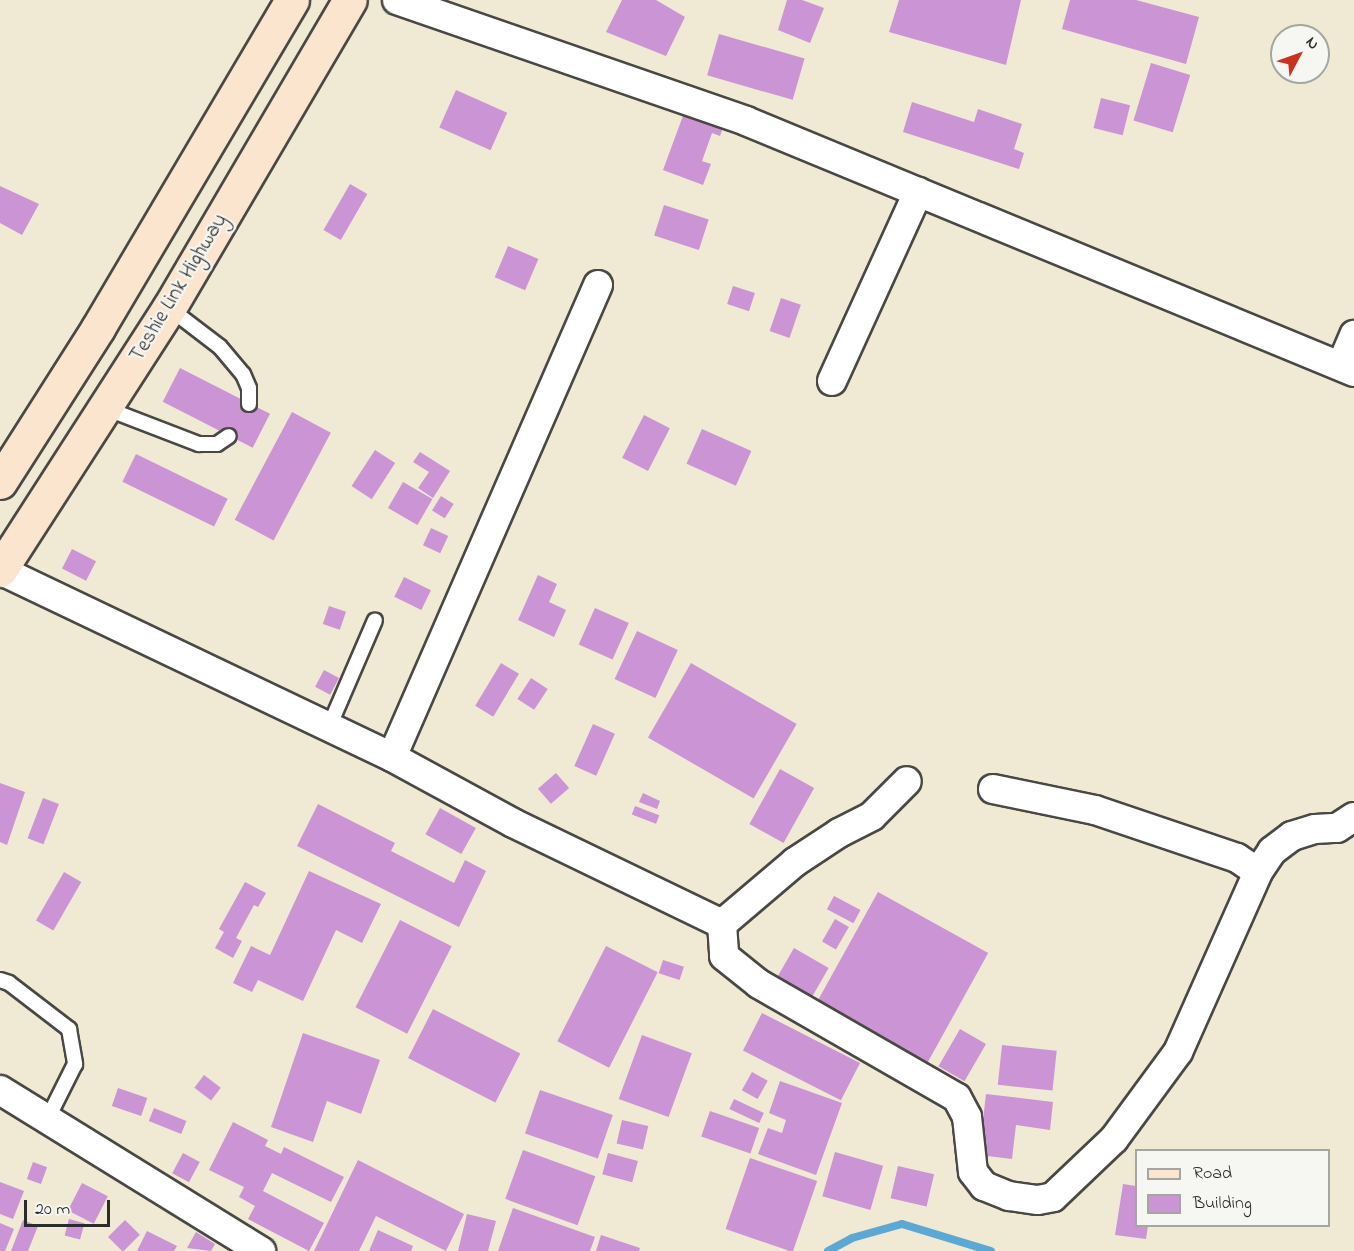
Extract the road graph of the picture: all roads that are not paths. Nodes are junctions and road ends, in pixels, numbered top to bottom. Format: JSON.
{"nodes":[{"id":1,"x":292,"y":0,"type":"edge"},
{"id":2,"x":350,"y":0,"type":"edge"},
{"id":3,"x":397,"y":0,"type":"edge"},
{"id":4,"x":918,"y":192,"type":"junction"},
{"id":5,"x":598,"y":285,"type":"dead end"},
{"id":6,"x":169,"y":308,"type":"junction"},
{"id":7,"x":1354,"y":334,"type":"edge"},
{"id":8,"x":1347,"y":369,"type":"edge"},
{"id":9,"x":832,"y":381,"type":"dead end"},
{"id":10,"x":249,"y":404,"type":"dead end"},
{"id":11,"x":105,"y":408,"type":"junction"},
{"id":12,"x":229,"y":436,"type":"dead end"},
{"id":13,"x":0,"y":482,"type":"edge"},
{"id":14,"x":0,"y":570,"type":"edge"},
{"id":15,"x":375,"y":620,"type":"dead end"},
{"id":16,"x":329,"y":727,"type":"junction"},
{"id":17,"x":392,"y":757,"type":"junction"},
{"id":18,"x":907,"y":781,"type":"dead end"},
{"id":19,"x":993,"y":789,"type":"dead end"},
{"id":20,"x":1354,"y":817,"type":"edge"},
{"id":21,"x":1258,"y":872,"type":"junction"},
{"id":22,"x":722,"y":924,"type":"junction"},
{"id":23,"x":0,"y":980,"type":"edge"},
{"id":24,"x":0,"y":1090,"type":"edge"},
{"id":25,"x":48,"y":1118,"type":"junction"},
{"id":26,"x":261,"y":1251,"type":"edge"}],
"edges":[{"from":1,"to":13,"type":"main road"},
{"from":2,"to":6,"type":"main road","name":"Teshie Link Highway"},
{"from":3,"to":4,"type":"street"},
{"from":4,"to":8,"type":"street"},
{"from":4,"to":9,"type":"street"},
{"from":5,"to":17,"type":"street"},
{"from":6,"to":10,"type":"lane"},
{"from":6,"to":11,"type":"main road","name":"Teshie Link Highway"},
{"from":7,"to":8,"type":"street"},
{"from":11,"to":12,"type":"lane"},
{"from":11,"to":14,"type":"main road","name":"Teshie Link Highway"},
{"from":14,"to":16,"type":"street"},
{"from":15,"to":16,"type":"lane"},
{"from":16,"to":17,"type":"street"},
{"from":17,"to":22,"type":"street"},
{"from":18,"to":22,"type":"street"},
{"from":19,"to":21,"type":"street"},
{"from":20,"to":21,"type":"street"},
{"from":21,"to":22,"type":"street"},
{"from":23,"to":25,"type":"lane"},
{"from":24,"to":25,"type":"street"},
{"from":25,"to":26,"type":"street"}]}
